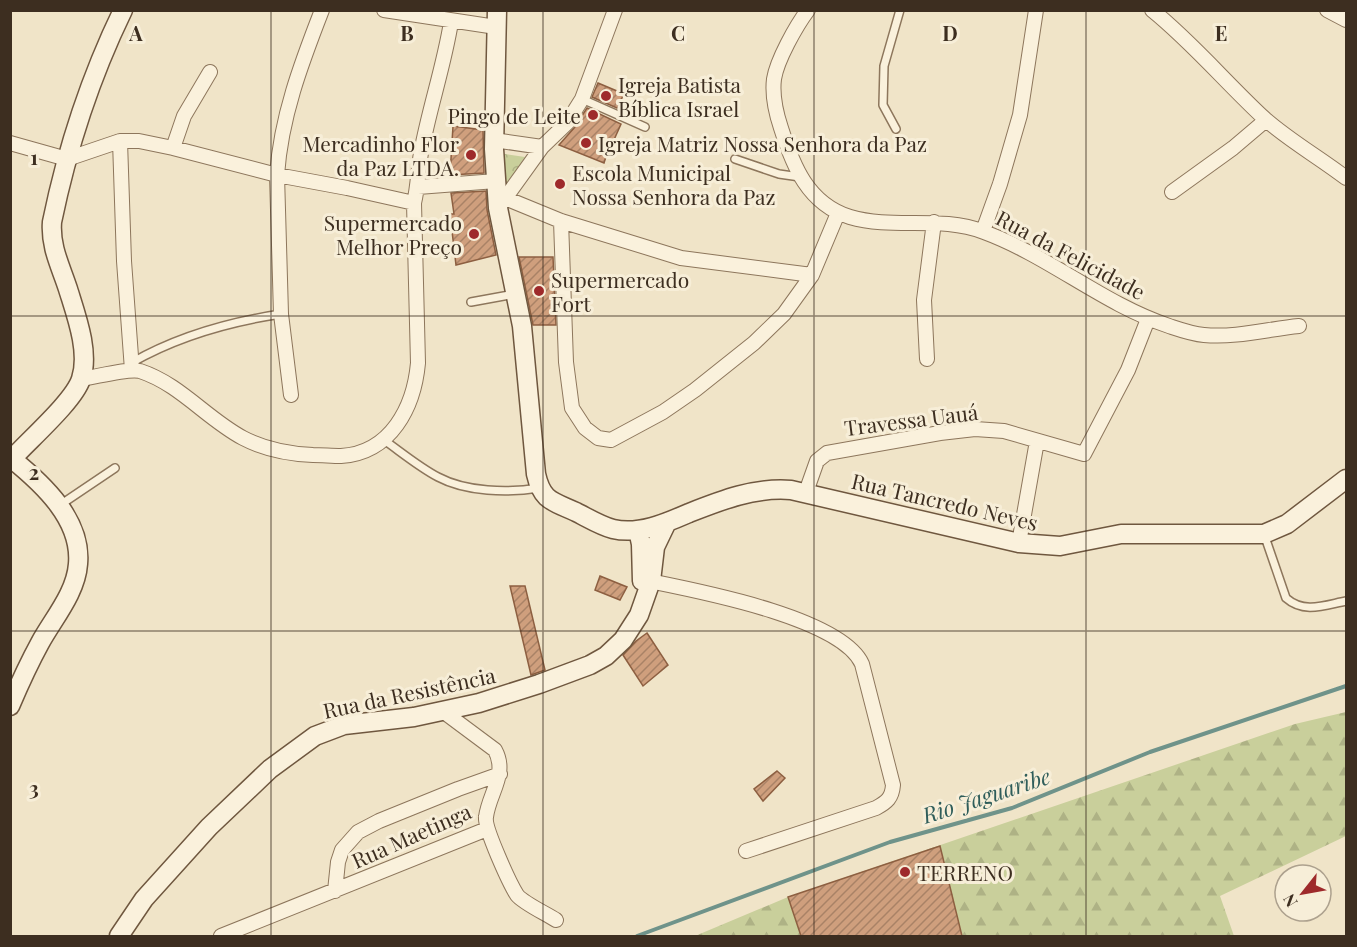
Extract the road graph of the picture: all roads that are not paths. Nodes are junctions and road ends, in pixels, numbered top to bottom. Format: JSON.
{"nodes":[{"id":1,"x":123,"y":10,"type":"edge"},
{"id":2,"x":322,"y":10,"type":"edge"},
{"id":3,"x":384,"y":10,"type":"edge"},
{"id":4,"x":615,"y":10,"type":"edge"},
{"id":5,"x":808,"y":10,"type":"edge"},
{"id":6,"x":900,"y":10,"type":"edge"},
{"id":7,"x":1036,"y":10,"type":"edge"},
{"id":8,"x":1152,"y":10,"type":"edge"},
{"id":9,"x":1327,"y":10,"type":"edge"},
{"id":10,"x":497,"y":19,"type":"edge"},
{"id":11,"x":1347,"y":20,"type":"edge"},
{"id":12,"x":451,"y":22,"type":"junction"},
{"id":13,"x":210,"y":72,"type":"dead end"},
{"id":14,"x":582,"y":99,"type":"junction"},
{"id":15,"x":1266,"y":120,"type":"junction"},
{"id":16,"x":645,"y":127,"type":"dead end"},
{"id":17,"x":896,"y":129,"type":"dead end"},
{"id":18,"x":495,"y":140,"type":"junction"},
{"id":19,"x":120,"y":141,"type":"junction"},
{"id":20,"x":10,"y":143,"type":"edge"},
{"id":21,"x":542,"y":147,"type":"junction"},
{"id":22,"x":173,"y":148,"type":"junction"},
{"id":23,"x":67,"y":159,"type":"junction"},
{"id":24,"x":735,"y":159,"type":"dead end"},
{"id":25,"x":277,"y":175,"type":"junction"},
{"id":26,"x":800,"y":177,"type":"junction"},
{"id":27,"x":1347,"y":178,"type":"edge"},
{"id":28,"x":496,"y":181,"type":"junction"},
{"id":29,"x":418,"y":187,"type":"junction"},
{"id":30,"x":1172,"y":192,"type":"dead end"},
{"id":31,"x":414,"y":203,"type":"junction"},
{"id":32,"x":502,"y":203,"type":"junction"},
{"id":33,"x":838,"y":213,"type":"junction"},
{"id":34,"x":561,"y":221,"type":"junction"},
{"id":35,"x":934,"y":222,"type":"junction"},
{"id":36,"x":983,"y":231,"type":"junction"},
{"id":37,"x":812,"y":275,"type":"junction"},
{"id":38,"x":515,"y":294,"type":"junction"},
{"id":39,"x":471,"y":302,"type":"dead end"},
{"id":40,"x":281,"y":314,"type":"junction"},
{"id":41,"x":1148,"y":319,"type":"junction"},
{"id":42,"x":1299,"y":326,"type":"dead end"},
{"id":43,"x":927,"y":359,"type":"dead end"},
{"id":44,"x":132,"y":366,"type":"junction"},
{"id":45,"x":81,"y":379,"type":"junction"},
{"id":46,"x":291,"y":395,"type":"dead end"},
{"id":47,"x":384,"y":440,"type":"junction"},
{"id":48,"x":1037,"y":441,"type":"junction"},
{"id":49,"x":11,"y":458,"type":"edge"},
{"id":50,"x":115,"y":468,"type":"dead end"},
{"id":51,"x":1347,"y":479,"type":"edge"},
{"id":52,"x":539,"y":488,"type":"junction"},
{"id":53,"x":806,"y":492,"type":"junction"},
{"id":54,"x":62,"y":504,"type":"junction"},
{"id":55,"x":667,"y":522,"type":"junction"},
{"id":56,"x":638,"y":530,"type":"junction"},
{"id":57,"x":1264,"y":534,"type":"junction"},
{"id":58,"x":1020,"y":543,"type":"junction"},
{"id":59,"x":646,"y":585,"type":"junction"},
{"id":60,"x":1347,"y":601,"type":"edge"},
{"id":61,"x":10,"y":706,"type":"edge"},
{"id":62,"x":444,"y":712,"type":"junction"},
{"id":63,"x":500,"y":774,"type":"junction"},
{"id":64,"x":488,"y":829,"type":"junction"},
{"id":65,"x":746,"y":851,"type":"dead end"},
{"id":66,"x":335,"y":891,"type":"junction"},
{"id":67,"x":556,"y":920,"type":"dead end"},
{"id":68,"x":119,"y":936,"type":"edge"},
{"id":69,"x":221,"y":936,"type":"edge"}],
"edges":[{"from":1,"to":23,"type":"street"},
{"from":2,"to":25,"type":"street"},
{"from":3,"to":12,"type":"street"},
{"from":4,"to":14,"type":"street"},
{"from":5,"to":26,"type":"street","name":"Rua da Felicidade"},
{"from":6,"to":17,"type":"lane"},
{"from":7,"to":36,"type":"street"},
{"from":8,"to":15,"type":"street"},
{"from":9,"to":11,"type":"street"},
{"from":10,"to":12,"type":"street"},
{"from":10,"to":18,"type":"street"},
{"from":12,"to":29,"type":"street"},
{"from":13,"to":22,"type":"street"},
{"from":14,"to":16,"type":"lane"},
{"from":14,"to":21,"type":"street"},
{"from":15,"to":27,"type":"street"},
{"from":15,"to":30,"type":"street"},
{"from":18,"to":21,"type":"street"},
{"from":18,"to":28,"type":"street"},
{"from":19,"to":22,"type":"street"},
{"from":19,"to":23,"type":"street"},
{"from":19,"to":44,"type":"street"},
{"from":20,"to":23,"type":"street"},
{"from":21,"to":32,"type":"street"},
{"from":22,"to":25,"type":"street"},
{"from":23,"to":45,"type":"street"},
{"from":24,"to":26,"type":"lane"},
{"from":25,"to":31,"type":"street"},
{"from":25,"to":40,"type":"street"},
{"from":26,"to":33,"type":"street","name":"Rua da Felicidade"},
{"from":28,"to":29,"type":"street"},
{"from":28,"to":32,"type":"street"},
{"from":29,"to":31,"type":"street"},
{"from":31,"to":47,"type":"street"},
{"from":32,"to":34,"type":"street"},
{"from":32,"to":38,"type":"street"},
{"from":33,"to":35,"type":"street","name":"Rua da Felicidade"},
{"from":33,"to":37,"type":"street"},
{"from":34,"to":37,"type":"street"},
{"from":34,"to":37,"type":"street"},
{"from":35,"to":36,"type":"street","name":"Rua da Felicidade"},
{"from":35,"to":43,"type":"street"},
{"from":36,"to":41,"type":"street","name":"Rua da Felicidade"},
{"from":38,"to":39,"type":"lane"},
{"from":38,"to":52,"type":"street"},
{"from":40,"to":44,"type":"lane"},
{"from":40,"to":46,"type":"street"},
{"from":41,"to":42,"type":"street","name":"Rua da Felicidade"},
{"from":41,"to":48,"type":"street","name":"Travessa Uauá"},
{"from":44,"to":45,"type":"street"},
{"from":44,"to":47,"type":"street"},
{"from":45,"to":49,"type":"street"},
{"from":47,"to":52,"type":"lane"},
{"from":48,"to":53,"type":"street","name":"Travessa Uauá"},
{"from":48,"to":58,"type":"street"},
{"from":49,"to":54,"type":"street"},
{"from":50,"to":54,"type":"lane"},
{"from":51,"to":57,"type":"street","name":"Rua Tancredo Neves"},
{"from":52,"to":56,"type":"street"},
{"from":53,"to":55,"type":"street","name":"Rua Tancredo Neves"},
{"from":53,"to":58,"type":"street","name":"Rua Tancredo Neves"},
{"from":54,"to":61,"type":"street"},
{"from":55,"to":56,"type":"street"},
{"from":55,"to":59,"type":"street","name":"Rua da Resistência"},
{"from":56,"to":59,"type":"street","name":"Rua da Resistência"},
{"from":57,"to":58,"type":"street","name":"Rua Tancredo Neves"},
{"from":57,"to":60,"type":"lane"},
{"from":59,"to":62,"type":"street","name":"Rua da Resistência"},
{"from":59,"to":65,"type":"street"},
{"from":62,"to":63,"type":"street"},
{"from":62,"to":68,"type":"street","name":"Rua da Resistência"},
{"from":63,"to":64,"type":"street","name":"Rua Maetinga"},
{"from":63,"to":66,"type":"street"},
{"from":64,"to":66,"type":"street","name":"Rua Maetinga"},
{"from":64,"to":67,"type":"street"},
{"from":66,"to":69,"type":"street","name":"Rua Maetinga"}]}
